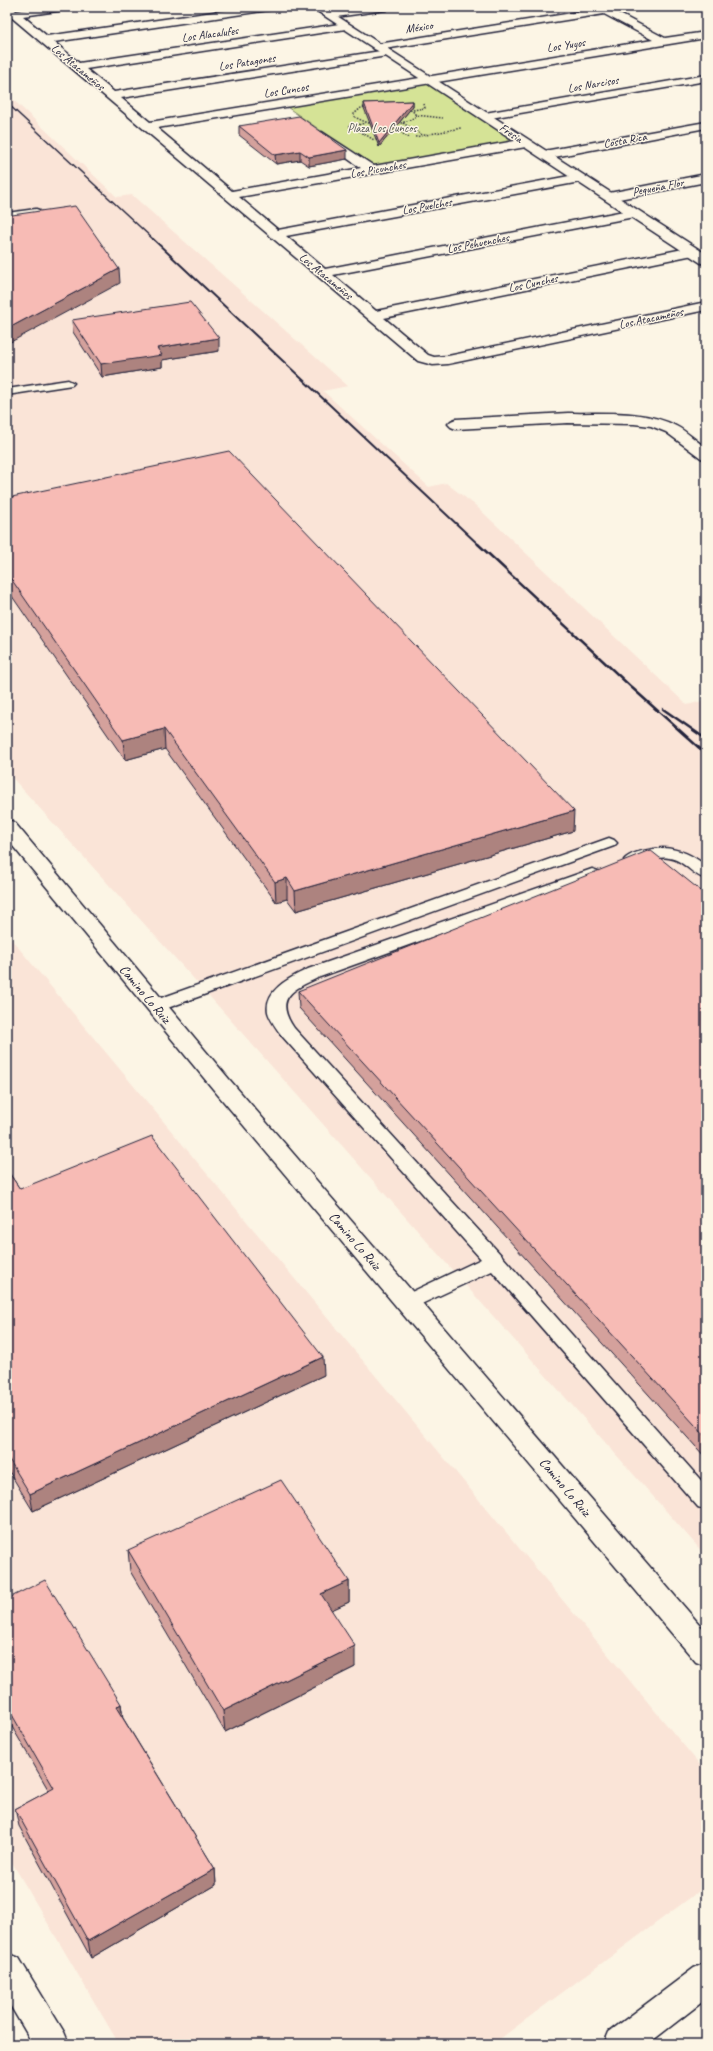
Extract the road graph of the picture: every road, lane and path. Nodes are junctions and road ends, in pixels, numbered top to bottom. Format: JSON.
{"nodes":[{"id":1,"x":64,"y":7,"type":"edge"},
{"id":2,"x":269,"y":7,"type":"edge"},
{"id":3,"x":316,"y":7,"type":"edge"},
{"id":4,"x":386,"y":7,"type":"edge"},
{"id":5,"x":629,"y":7,"type":"edge"},
{"id":6,"x":10,"y":11,"type":"edge"},
{"id":7,"x":606,"y":11,"type":"junction"},
{"id":8,"x":329,"y":15,"type":"junction"},
{"id":9,"x":346,"y":26,"type":"junction"},
{"id":10,"x":706,"y":35,"type":"edge"},
{"id":11,"x":45,"y":40,"type":"junction"},
{"id":12,"x":664,"y":42,"type":"junction"},
{"id":13,"x":383,"y":50,"type":"junction"},
{"id":14,"x":77,"y":67,"type":"junction"},
{"id":15,"x":706,"y":78,"type":"edge"},
{"id":16,"x":430,"y":80,"type":"junction"},
{"id":17,"x":111,"y":96,"type":"junction"},
{"id":18,"x":279,"y":104,"type":"junction"},
{"id":19,"x":290,"y":112,"type":"dead end"},
{"id":20,"x":354,"y":114,"type":"dead end"},
{"id":21,"x":415,"y":115,"type":"dead end"},
{"id":22,"x":485,"y":116,"type":"junction"},
{"id":23,"x":368,"y":123,"type":"junction"},
{"id":24,"x":403,"y":123,"type":"junction"},
{"id":25,"x":389,"y":125,"type":"junction"},
{"id":26,"x":706,"y":125,"type":"edge"},
{"id":27,"x":147,"y":126,"type":"junction"},
{"id":28,"x":352,"y":126,"type":"dead end"},
{"id":29,"x":312,"y":128,"type":"edge"},
{"id":30,"x":423,"y":136,"type":"dead end"},
{"id":31,"x":409,"y":138,"type":"dead end"},
{"id":32,"x":526,"y":143,"type":"junction"},
{"id":33,"x":544,"y":154,"type":"junction"},
{"id":34,"x":372,"y":170,"type":"junction"},
{"id":35,"x":580,"y":178,"type":"junction"},
{"id":36,"x":706,"y":178,"type":"edge"},
{"id":37,"x":229,"y":195,"type":"junction"},
{"id":38,"x":609,"y":197,"type":"junction"},
{"id":39,"x":36,"y":212,"type":"edge"},
{"id":40,"x":634,"y":213,"type":"junction"},
{"id":41,"x":7,"y":216,"type":"edge"},
{"id":42,"x":275,"y":234,"type":"junction"},
{"id":43,"x":696,"y":245,"type":"junction"},
{"id":44,"x":706,"y":260,"type":"edge"},
{"id":45,"x":323,"y":274,"type":"junction"},
{"id":46,"x":706,"y":306,"type":"edge"},
{"id":47,"x":373,"y":316,"type":"junction"},
{"id":48,"x":68,"y":383,"type":"dead end"},
{"id":49,"x":7,"y":392,"type":"edge"},
{"id":50,"x":456,"y":424,"type":"dead end"},
{"id":51,"x":706,"y":455,"type":"edge"},
{"id":52,"x":7,"y":826,"type":"edge"},
{"id":53,"x":609,"y":843,"type":"dead end"},
{"id":54,"x":706,"y":874,"type":"edge"},
{"id":55,"x":156,"y":1006,"type":"junction"},
{"id":56,"x":495,"y":1261,"type":"junction"},
{"id":57,"x":408,"y":1302,"type":"junction"},
{"id":58,"x":706,"y":1501,"type":"edge"},
{"id":59,"x":706,"y":1653,"type":"edge"},
{"id":60,"x":7,"y":1969,"type":"edge"},
{"id":61,"x":706,"y":1979,"type":"edge"},
{"id":62,"x":52,"y":2044,"type":"edge"},
{"id":63,"x":621,"y":2044,"type":"edge"}],
"edges":[{"from":1,"to":6,"type":"street"},
{"from":2,"to":11,"type":"street"},
{"from":3,"to":8,"type":"street","name":"Fresia"},
{"from":4,"to":8,"type":"street"},
{"from":5,"to":7,"type":"street","name":"México"},
{"from":6,"to":11,"type":"street","name":"Los Atacameños"},
{"from":7,"to":12,"type":"street"},
{"from":7,"to":13,"type":"street","name":"México"},
{"from":8,"to":9,"type":"street","name":"Fresia"},
{"from":9,"to":13,"type":"street","name":"Fresia"},
{"from":9,"to":14,"type":"street","name":"Los Alacalufes"},
{"from":10,"to":12,"type":"street","name":"Los Yuyos"},
{"from":11,"to":14,"type":"street","name":"Los Atacameños"},
{"from":12,"to":16,"type":"street","name":"Los Yuyos"},
{"from":13,"to":16,"type":"street","name":"Fresia"},
{"from":13,"to":17,"type":"street","name":"Los Patagones"},
{"from":14,"to":17,"type":"street","name":"Los Atacameños"},
{"from":15,"to":22,"type":"street","name":"Los Narcisos"},
{"from":16,"to":18,"type":"street","name":"Los Cuncos"},
{"from":16,"to":22,"type":"street","name":"Fresia"},
{"from":17,"to":27,"type":"street","name":"Los Atacameños"},
{"from":18,"to":19,"type":"street"},
{"from":18,"to":27,"type":"street","name":"Los Cuncos"},
{"from":20,"to":23,"type":"path"},
{"from":21,"to":24,"type":"path"},
{"from":22,"to":32,"type":"street","name":"Fresia"},
{"from":23,"to":25,"type":"path"},
{"from":23,"to":28,"type":"path"},
{"from":24,"to":25,"type":"path"},
{"from":24,"to":30,"type":"path"},
{"from":25,"to":31,"type":"path"},
{"from":26,"to":33,"type":"street","name":"Costa Rica"},
{"from":27,"to":37,"type":"street","name":"Los Atacameños"},
{"from":29,"to":34,"type":"street"},
{"from":32,"to":33,"type":"street","name":"Fresia"},
{"from":32,"to":34,"type":"street","name":"Los Picunches"},
{"from":33,"to":35,"type":"street","name":"Fresia"},
{"from":34,"to":37,"type":"street","name":"Los Picunches"},
{"from":35,"to":38,"type":"street","name":"Fresia"},
{"from":35,"to":42,"type":"street","name":"Los Puelches"},
{"from":36,"to":38,"type":"street","name":"Pequeña Flor"},
{"from":37,"to":42,"type":"street","name":"Los Atacameños"},
{"from":38,"to":40,"type":"street","name":"Fresia"},
{"from":39,"to":41,"type":"lane"},
{"from":40,"to":43,"type":"street","name":"Fresia"},
{"from":40,"to":45,"type":"street","name":"Los Pehuenches"},
{"from":42,"to":45,"type":"street","name":"Los Atacameños"},
{"from":43,"to":44,"type":"street"},
{"from":43,"to":47,"type":"street","name":"Los Cunches"},
{"from":45,"to":47,"type":"street","name":"Los Atacameños"},
{"from":46,"to":47,"type":"street","name":"Los Atacameños"},
{"from":48,"to":49,"type":"lane"},
{"from":50,"to":51,"type":"street"},
{"from":52,"to":55,"type":"street","name":"Camino Lo Ruiz"},
{"from":53,"to":55,"type":"lane"},
{"from":54,"to":56,"type":"lane"},
{"from":55,"to":57,"type":"street","name":"Camino Lo Ruiz"},
{"from":56,"to":57,"type":"lane"},
{"from":56,"to":58,"type":"lane"},
{"from":57,"to":59,"type":"street","name":"Camino Lo Ruiz"},
{"from":60,"to":62,"type":"street"},
{"from":61,"to":63,"type":"street"}]}
